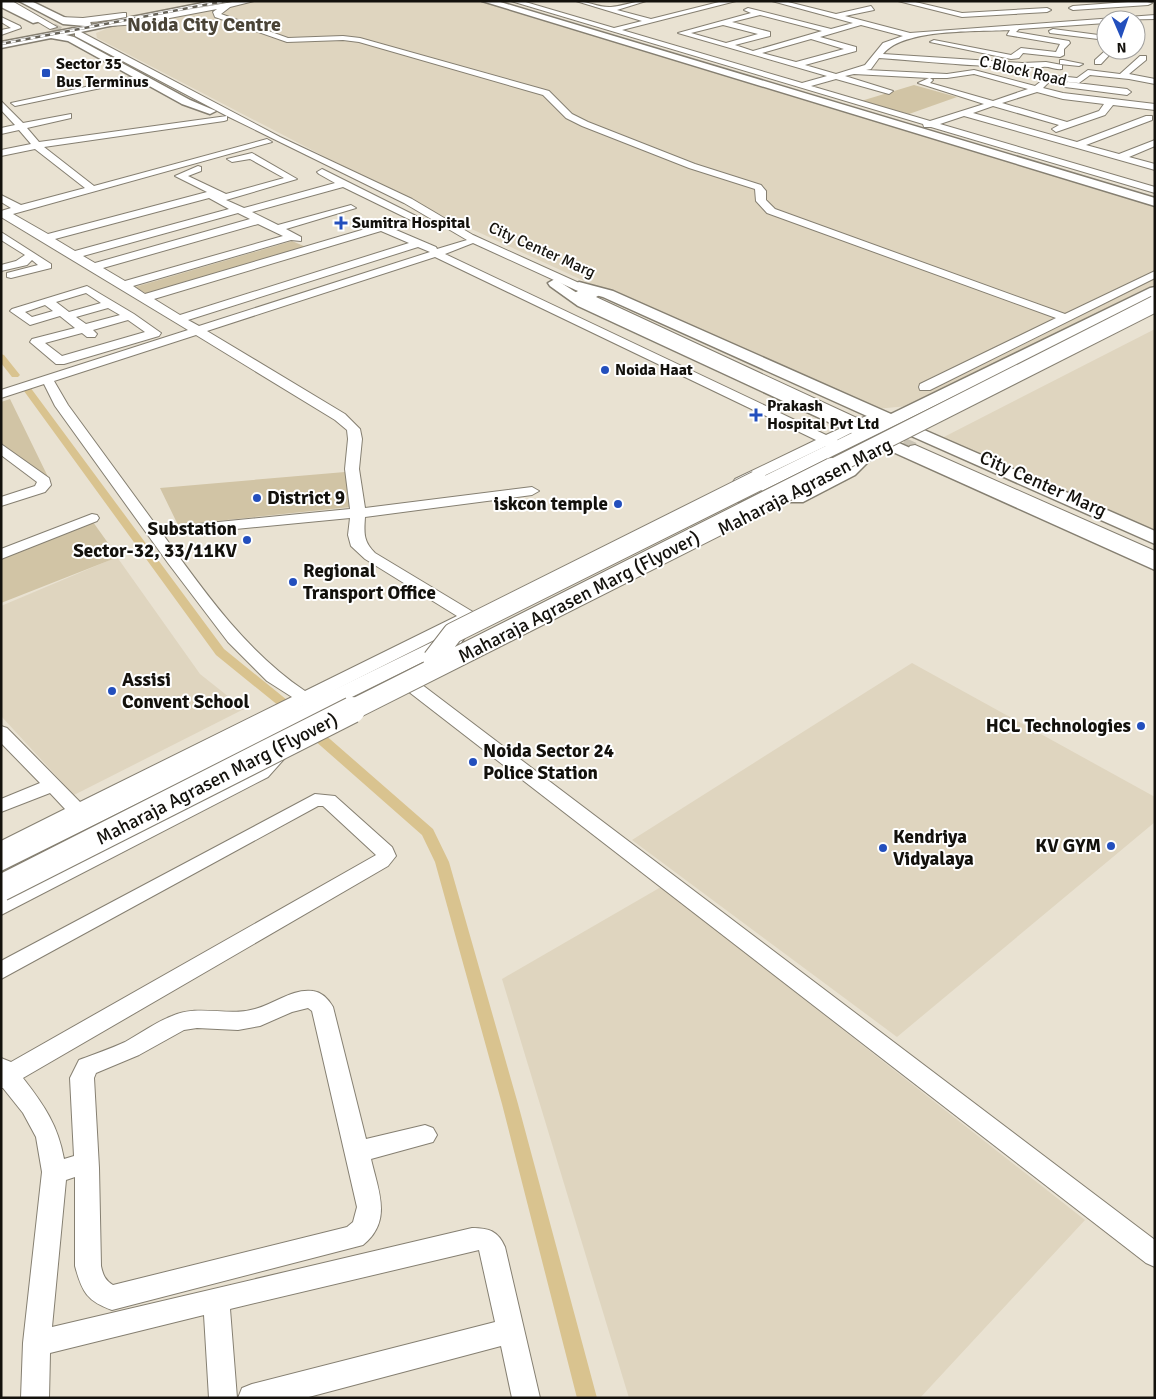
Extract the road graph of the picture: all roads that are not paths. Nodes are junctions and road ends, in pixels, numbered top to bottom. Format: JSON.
{"nodes":[{"id":1,"x":6,"y":1,"type":"edge"},
{"id":2,"x":16,"y":1,"type":"edge"},
{"id":3,"x":23,"y":1,"type":"edge"},
{"id":4,"x":192,"y":1,"type":"edge"},
{"id":5,"x":209,"y":1,"type":"edge"},
{"id":6,"x":251,"y":1,"type":"edge"},
{"id":7,"x":486,"y":1,"type":"edge"},
{"id":8,"x":503,"y":1,"type":"edge"},
{"id":9,"x":517,"y":1,"type":"edge"},
{"id":10,"x":579,"y":1,"type":"edge"},
{"id":11,"x":643,"y":1,"type":"edge"},
{"id":12,"x":733,"y":1,"type":"edge"},
{"id":13,"x":775,"y":1,"type":"edge"},
{"id":14,"x":810,"y":1,"type":"edge"},
{"id":15,"x":903,"y":1,"type":"edge"},
{"id":16,"x":1138,"y":1,"type":"edge"},
{"id":17,"x":1,"y":2,"type":"edge"},
{"id":18,"x":951,"y":2,"type":"edge"},
{"id":19,"x":1033,"y":2,"type":"edge"},
{"id":20,"x":855,"y":3,"type":"dead end"},
{"id":21,"x":227,"y":4,"type":"edge"},
{"id":22,"x":724,"y":4,"type":"junction"},
{"id":23,"x":1003,"y":4,"type":"dead end"},
{"id":24,"x":1151,"y":4,"type":"edge"},
{"id":25,"x":793,"y":6,"type":"junction"},
{"id":26,"x":965,"y":6,"type":"dead end"},
{"id":27,"x":930,"y":8,"type":"junction"},
{"id":28,"x":1073,"y":8,"type":"dead end"},
{"id":29,"x":608,"y":9,"type":"junction"},
{"id":30,"x":1016,"y":12,"type":"junction"},
{"id":31,"x":760,"y":13,"type":"junction"},
{"id":32,"x":978,"y":14,"type":"junction"},
{"id":33,"x":835,"y":16,"type":"junction"},
{"id":34,"x":1,"y":20,"type":"edge"},
{"id":35,"x":1096,"y":20,"type":"edge"},
{"id":36,"x":651,"y":21,"type":"junction"},
{"id":37,"x":724,"y":22,"type":"junction"},
{"id":38,"x":861,"y":23,"type":"junction"},
{"id":39,"x":102,"y":24,"type":"junction"},
{"id":40,"x":1008,"y":26,"type":"junction"},
{"id":41,"x":704,"y":27,"type":"junction"},
{"id":42,"x":876,"y":27,"type":"junction"},
{"id":43,"x":1017,"y":27,"type":"junction"},
{"id":44,"x":52,"y":29,"type":"junction"},
{"id":45,"x":890,"y":30,"type":"junction"},
{"id":46,"x":76,"y":31,"type":"junction"},
{"id":47,"x":722,"y":32,"type":"dead end"},
{"id":48,"x":830,"y":32,"type":"junction"},
{"id":49,"x":928,"y":32,"type":"junction"},
{"id":50,"x":1,"y":33,"type":"edge"},
{"id":51,"x":606,"y":33,"type":"junction"},
{"id":52,"x":731,"y":34,"type":"dead end"},
{"id":53,"x":912,"y":34,"type":"junction"},
{"id":54,"x":26,"y":36,"type":"junction"},
{"id":55,"x":868,"y":36,"type":"dead end"},
{"id":56,"x":812,"y":37,"type":"junction"},
{"id":57,"x":1096,"y":37,"type":"edge"},
{"id":58,"x":749,"y":39,"type":"junction"},
{"id":59,"x":859,"y":39,"type":"dead end"},
{"id":60,"x":982,"y":39,"type":"dead end"},
{"id":61,"x":1002,"y":40,"type":"dead end"},
{"id":62,"x":1,"y":41,"type":"edge"},
{"id":63,"x":841,"y":44,"type":"junction"},
{"id":64,"x":1,"y":45,"type":"edge"},
{"id":65,"x":1014,"y":45,"type":"dead end"},
{"id":66,"x":726,"y":46,"type":"junction"},
{"id":67,"x":1050,"y":46,"type":"junction"},
{"id":68,"x":956,"y":47,"type":"junction"},
{"id":69,"x":973,"y":50,"type":"junction"},
{"id":70,"x":1058,"y":52,"type":"junction"},
{"id":71,"x":754,"y":53,"type":"junction"},
{"id":72,"x":878,"y":56,"type":"junction"},
{"id":73,"x":913,"y":58,"type":"junction"},
{"id":74,"x":1141,"y":60,"type":"edge"},
{"id":75,"x":984,"y":62,"type":"junction"},
{"id":76,"x":718,"y":64,"type":"junction"},
{"id":77,"x":1079,"y":64,"type":"dead end"},
{"id":78,"x":795,"y":65,"type":"junction"},
{"id":79,"x":1063,"y":65,"type":"junction"},
{"id":80,"x":854,"y":71,"type":"junction"},
{"id":81,"x":974,"y":72,"type":"junction"},
{"id":82,"x":1088,"y":72,"type":"junction"},
{"id":83,"x":836,"y":76,"type":"junction"},
{"id":84,"x":1126,"y":77,"type":"junction"},
{"id":85,"x":141,"y":78,"type":"junction"},
{"id":86,"x":934,"y":79,"type":"dead end"},
{"id":87,"x":1154,"y":80,"type":"edge"},
{"id":88,"x":798,"y":87,"type":"junction"},
{"id":89,"x":1036,"y":89,"type":"junction"},
{"id":90,"x":1138,"y":93,"type":"dead end"},
{"id":91,"x":1055,"y":94,"type":"junction"},
{"id":92,"x":1110,"y":102,"type":"junction"},
{"id":93,"x":15,"y":103,"type":"dead end"},
{"id":94,"x":850,"y":103,"type":"junction"},
{"id":95,"x":992,"y":104,"type":"junction"},
{"id":96,"x":2,"y":105,"type":"edge"},
{"id":97,"x":1155,"y":107,"type":"edge"},
{"id":98,"x":218,"y":113,"type":"junction"},
{"id":99,"x":964,"y":113,"type":"junction"},
{"id":100,"x":68,"y":116,"type":"dead end"},
{"id":101,"x":1130,"y":116,"type":"dead end"},
{"id":102,"x":1152,"y":118,"type":"edge"},
{"id":103,"x":1068,"y":125,"type":"junction"},
{"id":104,"x":24,"y":127,"type":"junction"},
{"id":105,"x":921,"y":127,"type":"junction"},
{"id":106,"x":1,"y":132,"type":"edge"},
{"id":107,"x":1040,"y":135,"type":"junction"},
{"id":108,"x":267,"y":142,"type":"junction"},
{"id":109,"x":38,"y":145,"type":"junction"},
{"id":110,"x":1077,"y":145,"type":"junction"},
{"id":111,"x":1153,"y":145,"type":"edge"},
{"id":112,"x":1003,"y":148,"type":"junction"},
{"id":113,"x":1,"y":153,"type":"edge"},
{"id":114,"x":1120,"y":157,"type":"junction"},
{"id":115,"x":201,"y":159,"type":"junction"},
{"id":116,"x":214,"y":165,"type":"junction"},
{"id":117,"x":1155,"y":167,"type":"edge"},
{"id":118,"x":160,"y":170,"type":"junction"},
{"id":119,"x":347,"y":185,"type":"junction"},
{"id":120,"x":92,"y":189,"type":"junction"},
{"id":121,"x":386,"y":190,"type":"junction"},
{"id":122,"x":1155,"y":190,"type":"edge"},
{"id":123,"x":208,"y":195,"type":"junction"},
{"id":124,"x":1155,"y":196,"type":"edge"},
{"id":125,"x":1,"y":198,"type":"edge"},
{"id":126,"x":1155,"y":202,"type":"edge"},
{"id":127,"x":380,"y":203,"type":"junction"},
{"id":128,"x":414,"y":205,"type":"junction"},
{"id":129,"x":351,"y":208,"type":"dead end"},
{"id":130,"x":20,"y":209,"type":"junction"},
{"id":131,"x":240,"y":211,"type":"junction"},
{"id":132,"x":3,"y":214,"type":"edge"},
{"id":133,"x":415,"y":218,"type":"junction"},
{"id":134,"x":259,"y":220,"type":"junction"},
{"id":135,"x":382,"y":227,"type":"junction"},
{"id":136,"x":276,"y":229,"type":"junction"},
{"id":137,"x":2,"y":236,"type":"edge"},
{"id":138,"x":291,"y":236,"type":"junction"},
{"id":139,"x":46,"y":238,"type":"junction"},
{"id":140,"x":465,"y":241,"type":"junction"},
{"id":141,"x":419,"y":243,"type":"junction"},
{"id":142,"x":313,"y":247,"type":"junction"},
{"id":143,"x":433,"y":251,"type":"junction"},
{"id":144,"x":74,"y":255,"type":"junction"},
{"id":145,"x":494,"y":255,"type":"junction"},
{"id":146,"x":28,"y":261,"type":"junction"},
{"id":147,"x":94,"y":267,"type":"junction"},
{"id":148,"x":1,"y":268,"type":"edge"},
{"id":149,"x":1155,"y":274,"type":"edge"},
{"id":150,"x":1,"y":278,"type":"edge"},
{"id":151,"x":555,"y":283,"type":"junction"},
{"id":152,"x":123,"y":285,"type":"junction"},
{"id":153,"x":579,"y":286,"type":"joint"},
{"id":154,"x":1155,"y":291,"type":"edge"},
{"id":155,"x":1155,"y":296,"type":"edge"},
{"id":156,"x":144,"y":298,"type":"junction"},
{"id":157,"x":47,"y":301,"type":"junction"},
{"id":158,"x":109,"y":304,"type":"junction"},
{"id":159,"x":1155,"y":304,"type":"edge"},
{"id":160,"x":1155,"y":309,"type":"edge"},
{"id":161,"x":65,"y":314,"type":"junction"},
{"id":162,"x":130,"y":316,"type":"junction"},
{"id":163,"x":1061,"y":317,"type":"junction"},
{"id":164,"x":178,"y":319,"type":"junction"},
{"id":165,"x":85,"y":329,"type":"junction"},
{"id":166,"x":194,"y":329,"type":"junction"},
{"id":167,"x":154,"y":336,"type":"junction"},
{"id":168,"x":1052,"y":342,"type":"junction"},
{"id":169,"x":111,"y":349,"type":"junction"},
{"id":170,"x":1076,"y":349,"type":"junction"},
{"id":171,"x":46,"y":379,"type":"junction"},
{"id":172,"x":1,"y":387,"type":"edge"},
{"id":173,"x":924,"y":387,"type":"dead end"},
{"id":174,"x":1,"y":394,"type":"edge"},
{"id":175,"x":795,"y":401,"type":"junction"},
{"id":176,"x":767,"y":412,"type":"junction"},
{"id":177,"x":868,"y":422,"type":"junction"},
{"id":178,"x":919,"y":441,"type":"junction"},
{"id":179,"x":833,"y":443,"type":"junction"},
{"id":180,"x":890,"y":444,"type":"junction"},
{"id":181,"x":1,"y":448,"type":"edge"},
{"id":182,"x":862,"y":459,"type":"junction"},
{"id":183,"x":753,"y":486,"type":"junction"},
{"id":184,"x":532,"y":491,"type":"dead end"},
{"id":185,"x":1,"y":502,"type":"edge"},
{"id":186,"x":773,"y":503,"type":"junction"},
{"id":187,"x":358,"y":513,"type":"junction"},
{"id":188,"x":92,"y":518,"type":"dead end"},
{"id":189,"x":153,"y":533,"type":"junction"},
{"id":190,"x":1155,"y":538,"type":"edge"},
{"id":191,"x":1155,"y":546,"type":"edge"},
{"id":192,"x":1,"y":554,"type":"edge"},
{"id":193,"x":1155,"y":557,"type":"edge"},
{"id":194,"x":1155,"y":564,"type":"edge"},
{"id":195,"x":475,"y":620,"type":"junction"},
{"id":196,"x":438,"y":663,"type":"junction"},
{"id":197,"x":415,"y":688,"type":"junction"},
{"id":198,"x":311,"y":704,"type":"junction"},
{"id":199,"x":1,"y":732,"type":"edge"},
{"id":200,"x":54,"y":784,"type":"junction"},
{"id":201,"x":1,"y":806,"type":"edge"},
{"id":202,"x":83,"y":815,"type":"junction"},
{"id":203,"x":1,"y":849,"type":"edge"},
{"id":204,"x":1,"y":862,"type":"edge"},
{"id":205,"x":4,"y":888,"type":"edge"},
{"id":206,"x":1,"y":971,"type":"edge"},
{"id":207,"x":3,"y":1073,"type":"edge"},
{"id":208,"x":425,"y":1135,"type":"dead end"},
{"id":209,"x":356,"y":1152,"type":"junction"},
{"id":210,"x":86,"y":1164,"type":"junction"},
{"id":211,"x":54,"y":1172,"type":"junction"},
{"id":212,"x":1155,"y":1254,"type":"edge"},
{"id":213,"x":216,"y":1299,"type":"junction"},
{"id":214,"x":510,"y":1331,"type":"junction"},
{"id":215,"x":37,"y":1343,"type":"junction"},
{"id":216,"x":35,"y":1398,"type":"edge"},
{"id":217,"x":223,"y":1398,"type":"edge"},
{"id":218,"x":252,"y":1398,"type":"edge"},
{"id":219,"x":526,"y":1398,"type":"edge"}],
"edges":[{"from":1,"to":44,"type":"street"},
{"from":2,"to":44,"type":"street"},
{"from":3,"to":44,"type":"main road"},
{"from":4,"to":44,"type":"street"},
{"from":5,"to":39,"type":"main road"},
{"from":6,"to":21,"type":"street"},
{"from":7,"to":51,"type":"main road"},
{"from":8,"to":51,"type":"main road"},
{"from":9,"to":51,"type":"street"},
{"from":10,"to":29,"type":"street"},
{"from":11,"to":29,"type":"street"},
{"from":12,"to":22,"type":"street"},
{"from":13,"to":25,"type":"street"},
{"from":14,"to":25,"type":"street"},
{"from":15,"to":27,"type":"street"},
{"from":16,"to":24,"type":"street"},
{"from":17,"to":44,"type":"main road"},
{"from":18,"to":27,"type":"street"},
{"from":19,"to":30,"type":"street"},
{"from":20,"to":33,"type":"street"},
{"from":21,"to":39,"type":"main road"},
{"from":21,"to":163,"type":"street"},
{"from":22,"to":31,"type":"street"},
{"from":22,"to":36,"type":"street"},
{"from":23,"to":30,"type":"street"},
{"from":24,"to":28,"type":"street"},
{"from":25,"to":33,"type":"street"},
{"from":26,"to":32,"type":"street"},
{"from":27,"to":32,"type":"street"},
{"from":29,"to":36,"type":"street"},
{"from":30,"to":32,"type":"street"},
{"from":31,"to":37,"type":"street"},
{"from":31,"to":48,"type":"street"},
{"from":33,"to":38,"type":"street"},
{"from":34,"to":50,"type":"street"},
{"from":35,"to":40,"type":"street"},
{"from":36,"to":51,"type":"street"},
{"from":37,"to":41,"type":"street"},
{"from":37,"to":58,"type":"street"},
{"from":38,"to":42,"type":"street"},
{"from":38,"to":48,"type":"street"},
{"from":39,"to":44,"type":"main road"},
{"from":39,"to":46,"type":"main road"},
{"from":39,"to":54,"type":"main road"},
{"from":40,"to":43,"type":"street"},
{"from":40,"to":49,"type":"street"},
{"from":41,"to":47,"type":"street"},
{"from":41,"to":66,"type":"street"},
{"from":42,"to":45,"type":"street"},
{"from":42,"to":49,"type":"street"},
{"from":43,"to":57,"type":"street"},
{"from":43,"to":70,"type":"street"},
{"from":44,"to":46,"type":"main road"},
{"from":44,"to":46,"type":"main road"},
{"from":44,"to":46,"type":"main road"},
{"from":44,"to":54,"type":"main road"},
{"from":44,"to":64,"type":"main road"},
{"from":44,"to":85,"type":"main road"},
{"from":45,"to":53,"type":"street"},
{"from":45,"to":55,"type":"street"},
{"from":46,"to":98,"type":"street","name":"City Center Marg"},
{"from":46,"to":98,"type":"main road"},
{"from":48,"to":56,"type":"street"},
{"from":49,"to":53,"type":"street"},
{"from":51,"to":76,"type":"main road"},
{"from":51,"to":105,"type":"main road"},
{"from":52,"to":58,"type":"street"},
{"from":53,"to":68,"type":"street"},
{"from":53,"to":72,"type":"street"},
{"from":54,"to":62,"type":"main road"},
{"from":56,"to":63,"type":"street"},
{"from":56,"to":71,"type":"street"},
{"from":58,"to":66,"type":"street"},
{"from":59,"to":63,"type":"street"},
{"from":60,"to":69,"type":"street"},
{"from":61,"to":67,"type":"street"},
{"from":63,"to":78,"type":"street"},
{"from":65,"to":67,"type":"street"},
{"from":66,"to":71,"type":"street"},
{"from":67,"to":70,"type":"street"},
{"from":68,"to":69,"type":"street"},
{"from":68,"to":73,"type":"street"},
{"from":69,"to":70,"type":"street"},
{"from":70,"to":79,"type":"street"},
{"from":71,"to":76,"type":"street"},
{"from":71,"to":78,"type":"street"},
{"from":72,"to":73,"type":"street"},
{"from":72,"to":80,"type":"street"},
{"from":73,"to":75,"type":"street"},
{"from":74,"to":84,"type":"street"},
{"from":75,"to":79,"type":"street"},
{"from":75,"to":81,"type":"street"},
{"from":76,"to":88,"type":"main road"},
{"from":77,"to":79,"type":"street"},
{"from":78,"to":83,"type":"street"},
{"from":79,"to":82,"type":"street"},
{"from":80,"to":81,"type":"street","name":"C Block Road"},
{"from":80,"to":83,"type":"street"},
{"from":81,"to":89,"type":"street","name":"C Block Road"},
{"from":82,"to":84,"type":"street"},
{"from":82,"to":89,"type":"street"},
{"from":83,"to":88,"type":"street"},
{"from":83,"to":94,"type":"street"},
{"from":84,"to":87,"type":"street"},
{"from":85,"to":93,"type":"street"},
{"from":85,"to":98,"type":"main road"},
{"from":86,"to":95,"type":"street"},
{"from":88,"to":94,"type":"main road"},
{"from":89,"to":91,"type":"street","name":"C Block Road"},
{"from":89,"to":95,"type":"street"},
{"from":90,"to":91,"type":"street"},
{"from":91,"to":92,"type":"street","name":"C Block Road"},
{"from":92,"to":97,"type":"street","name":"C Block Road"},
{"from":92,"to":103,"type":"street"},
{"from":94,"to":105,"type":"main road"},
{"from":95,"to":99,"type":"street"},
{"from":95,"to":103,"type":"street"},
{"from":96,"to":104,"type":"street"},
{"from":98,"to":108,"type":"street","name":"City Center Marg"},
{"from":98,"to":109,"type":"street"},
{"from":98,"to":121,"type":"street","name":"City Center Marg"},
{"from":99,"to":105,"type":"street"},
{"from":99,"to":107,"type":"street"},
{"from":100,"to":104,"type":"street"},
{"from":101,"to":102,"type":"street"},
{"from":102,"to":110,"type":"street"},
{"from":103,"to":107,"type":"street"},
{"from":104,"to":106,"type":"street"},
{"from":104,"to":109,"type":"street"},
{"from":105,"to":112,"type":"main road"},
{"from":105,"to":126,"type":"main road"},
{"from":107,"to":110,"type":"street"},
{"from":107,"to":112,"type":"street"},
{"from":108,"to":115,"type":"street"},
{"from":108,"to":119,"type":"street","name":"City Center Marg"},
{"from":109,"to":113,"type":"street"},
{"from":109,"to":120,"type":"street"},
{"from":110,"to":114,"type":"street"},
{"from":111,"to":114,"type":"street"},
{"from":112,"to":122,"type":"street"},
{"from":112,"to":124,"type":"main road"},
{"from":114,"to":117,"type":"street"},
{"from":115,"to":116,"type":"street"},
{"from":115,"to":118,"type":"street"},
{"from":116,"to":116,"type":"street"},
{"from":118,"to":120,"type":"street"},
{"from":118,"to":123,"type":"street"},
{"from":119,"to":121,"type":"street"},
{"from":119,"to":127,"type":"street","name":"City Center Marg"},
{"from":119,"to":131,"type":"street"},
{"from":120,"to":130,"type":"street"},
{"from":121,"to":128,"type":"street","name":"City Center Marg"},
{"from":123,"to":131,"type":"street"},
{"from":123,"to":139,"type":"street"},
{"from":125,"to":130,"type":"street"},
{"from":127,"to":128,"type":"street"},
{"from":127,"to":133,"type":"street","name":"City Center Marg"},
{"from":128,"to":153,"type":"street","name":"City Center Marg"},
{"from":129,"to":136,"type":"street"},
{"from":130,"to":132,"type":"street"},
{"from":131,"to":134,"type":"street"},
{"from":131,"to":144,"type":"street"},
{"from":132,"to":139,"type":"street"},
{"from":133,"to":135,"type":"street"},
{"from":133,"to":140,"type":"street","name":"City Center Marg"},
{"from":134,"to":136,"type":"street"},
{"from":134,"to":147,"type":"street"},
{"from":135,"to":141,"type":"street"},
{"from":135,"to":142,"type":"street"},
{"from":136,"to":138,"type":"street"},
{"from":137,"to":146,"type":"street"},
{"from":138,"to":142,"type":"street"},
{"from":138,"to":152,"type":"street"},
{"from":139,"to":144,"type":"street"},
{"from":140,"to":143,"type":"street"},
{"from":140,"to":145,"type":"street","name":"City Center Marg"},
{"from":141,"to":143,"type":"street"},
{"from":141,"to":164,"type":"street"},
{"from":142,"to":156,"type":"street"},
{"from":143,"to":145,"type":"street"},
{"from":143,"to":166,"type":"street"},
{"from":143,"to":176,"type":"street"},
{"from":144,"to":147,"type":"street"},
{"from":145,"to":151,"type":"street","name":"City Center Marg"},
{"from":146,"to":148,"type":"street"},
{"from":146,"to":150,"type":"street"},
{"from":147,"to":152,"type":"street"},
{"from":149,"to":163,"type":"street"},
{"from":151,"to":175,"type":"main road"},
{"from":151,"to":177,"type":"street","name":"City Center Marg"},
{"from":152,"to":156,"type":"street"},
{"from":153,"to":177,"type":"main road"},
{"from":154,"to":168,"type":"main road","name":"Maharaja Agrasen Marg"},
{"from":155,"to":196,"type":"main road","name":"Maharaja Agrasen Marg (Flyover)"},
{"from":156,"to":164,"type":"street"},
{"from":157,"to":158,"type":"street"},
{"from":157,"to":161,"type":"street"},
{"from":157,"to":161,"type":"street"},
{"from":158,"to":161,"type":"street"},
{"from":158,"to":162,"type":"street"},
{"from":159,"to":196,"type":"main road","name":"Maharaja Agrasen Marg (Flyover)","bridge":true},
{"from":160,"to":170,"type":"main road","name":"Maharaja Agrasen Marg"},
{"from":161,"to":165,"type":"street"},
{"from":162,"to":165,"type":"street"},
{"from":162,"to":167,"type":"street"},
{"from":163,"to":173,"type":"street"},
{"from":164,"to":166,"type":"street"},
{"from":165,"to":169,"type":"street"},
{"from":165,"to":169,"type":"street"},
{"from":166,"to":167,"type":"street"},
{"from":166,"to":171,"type":"street"},
{"from":166,"to":187,"type":"street"},
{"from":167,"to":169,"type":"street"},
{"from":168,"to":170,"type":"main road"},
{"from":168,"to":177,"type":"main road","name":"Maharaja Agrasen Marg"},
{"from":169,"to":172,"type":"street"},
{"from":170,"to":178,"type":"main road","name":"Maharaja Agrasen Marg"},
{"from":171,"to":174,"type":"street"},
{"from":171,"to":189,"type":"street"},
{"from":175,"to":176,"type":"street"},
{"from":175,"to":177,"type":"main road"},
{"from":176,"to":179,"type":"street"},
{"from":177,"to":179,"type":"main road","name":"Maharaja Agrasen Marg"},
{"from":178,"to":180,"type":"main road","name":"Maharaja Agrasen Marg"},
{"from":178,"to":190,"type":"main road"},
{"from":178,"to":191,"type":"street","name":"City Center Marg"},
{"from":178,"to":193,"type":"street","name":"City Center Marg"},
{"from":179,"to":183,"type":"main road","name":"Maharaja Agrasen Marg"},
{"from":179,"to":195,"type":"street"},
{"from":180,"to":182,"type":"main road","name":"Maharaja Agrasen Marg"},
{"from":180,"to":194,"type":"main road"},
{"from":181,"to":185,"type":"street"},
{"from":182,"to":186,"type":"main road","name":"Maharaja Agrasen Marg"},
{"from":182,"to":196,"type":"main road","bridge":true},
{"from":183,"to":186,"type":"main road"},
{"from":183,"to":195,"type":"main road","name":"Maharaja Agrasen Marg"},
{"from":183,"to":196,"type":"main road","bridge":true},
{"from":184,"to":187,"type":"street"},
{"from":186,"to":197,"type":"main road","name":"Maharaja Agrasen Marg"},
{"from":187,"to":189,"type":"street"},
{"from":187,"to":195,"type":"street"},
{"from":188,"to":192,"type":"street"},
{"from":189,"to":198,"type":"street"},
{"from":195,"to":198,"type":"main road","name":"Maharaja Agrasen Marg"},
{"from":196,"to":205,"type":"main road","name":"Maharaja Agrasen Marg (Flyover)","bridge":true},
{"from":197,"to":205,"type":"main road","name":"Maharaja Agrasen Marg"},
{"from":197,"to":212,"type":"street"},
{"from":198,"to":202,"type":"street"},
{"from":198,"to":202,"type":"main road","name":"Maharaja Agrasen Marg"},
{"from":199,"to":200,"type":"street"},
{"from":200,"to":201,"type":"street"},
{"from":200,"to":202,"type":"street"},
{"from":202,"to":203,"type":"street"},
{"from":202,"to":204,"type":"main road","name":"Maharaja Agrasen Marg"},
{"from":206,"to":207,"type":"street"},
{"from":207,"to":211,"type":"street"},
{"from":208,"to":209,"type":"street"},
{"from":209,"to":210,"type":"street"},
{"from":209,"to":210,"type":"street"},
{"from":210,"to":211,"type":"street"},
{"from":211,"to":215,"type":"street"},
{"from":213,"to":214,"type":"street"},
{"from":213,"to":215,"type":"street"},
{"from":213,"to":217,"type":"street"},
{"from":214,"to":218,"type":"street"},
{"from":214,"to":219,"type":"street"},
{"from":215,"to":216,"type":"street"}]}
